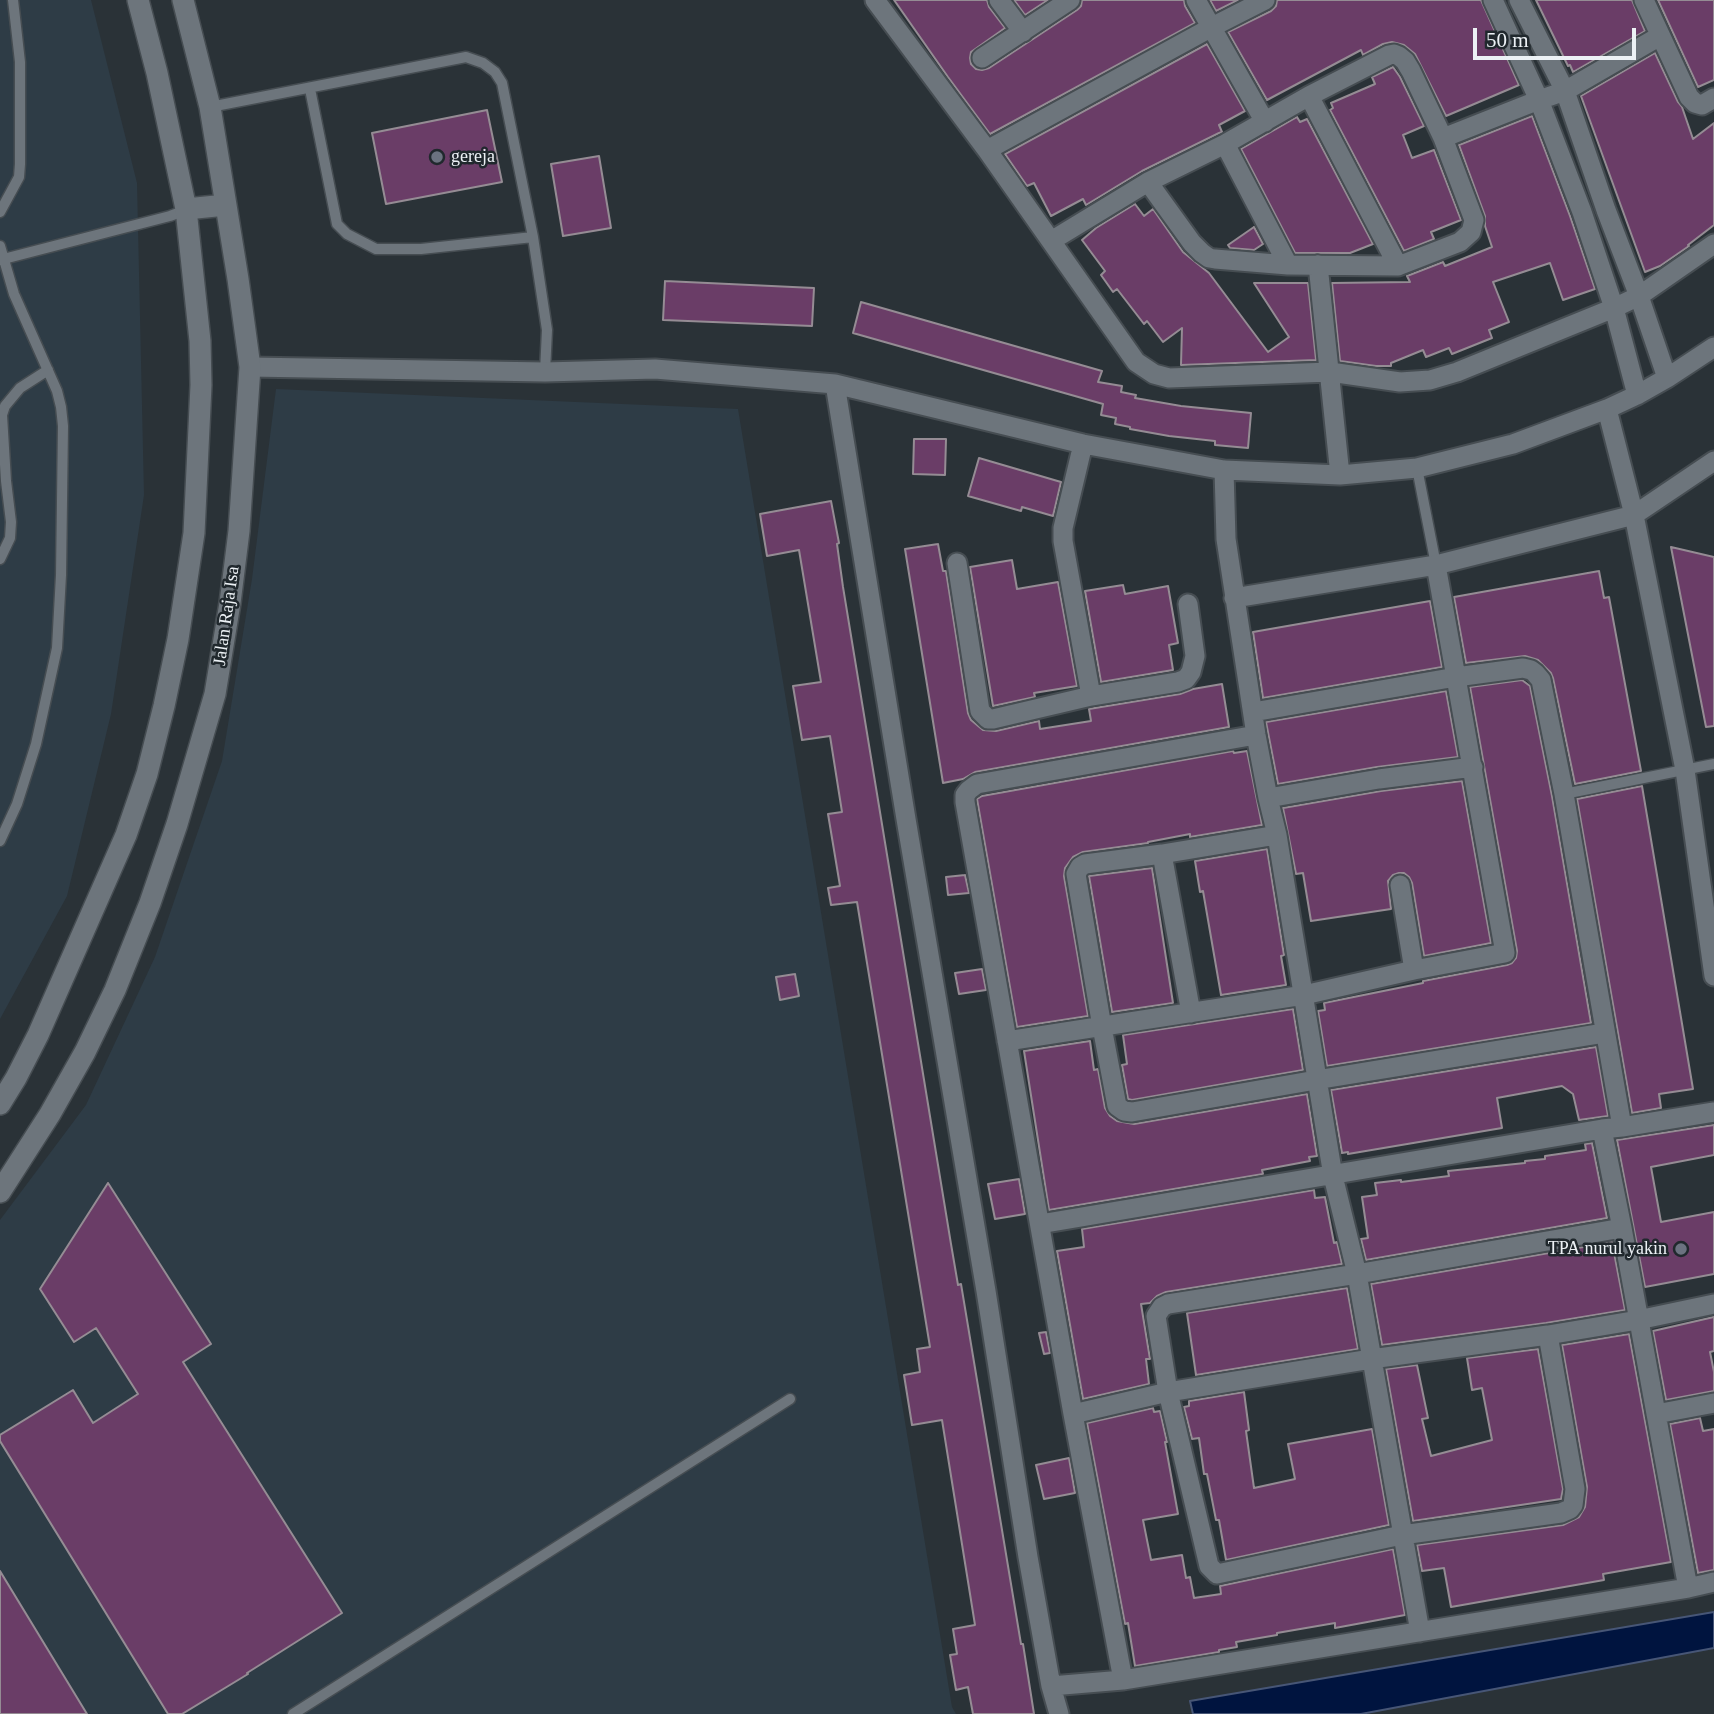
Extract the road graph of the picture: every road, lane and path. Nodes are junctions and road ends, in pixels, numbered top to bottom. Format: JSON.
{"nodes":[{"id":1,"x":13,"y":0,"type":"edge"},
{"id":2,"x":138,"y":0,"type":"edge"},
{"id":3,"x":183,"y":0,"type":"edge"},
{"id":4,"x":875,"y":0,"type":"edge"},
{"id":5,"x":999,"y":0,"type":"edge"},
{"id":6,"x":1070,"y":0,"type":"edge"},
{"id":7,"x":1196,"y":0,"type":"edge"},
{"id":8,"x":1265,"y":0,"type":"edge"},
{"id":9,"x":1493,"y":0,"type":"edge"},
{"id":10,"x":1519,"y":0,"type":"edge"},
{"id":11,"x":1644,"y":0,"type":"edge"},
{"id":12,"x":1212,"y":27,"type":"junction"},
{"id":13,"x":1023,"y":32,"type":"junction"},
{"id":14,"x":1660,"y":36,"type":"junction"},
{"id":15,"x":982,"y":58,"type":"dead end"},
{"id":16,"x":310,"y":89,"type":"junction"},
{"id":17,"x":1565,"y":91,"type":"junction"},
{"id":18,"x":1309,"y":96,"type":"junction"},
{"id":19,"x":1714,"y":97,"type":"edge"},
{"id":20,"x":1539,"y":100,"type":"junction"},
{"id":21,"x":210,"y":107,"type":"junction"},
{"id":22,"x":1265,"y":122,"type":"junction"},
{"id":23,"x":1443,"y":138,"type":"junction"},
{"id":24,"x":1225,"y":145,"type":"junction"},
{"id":25,"x":987,"y":150,"type":"junction"},
{"id":26,"x":1148,"y":181,"type":"junction"},
{"id":27,"x":226,"y":205,"type":"junction"},
{"id":28,"x":186,"y":209,"type":"junction"},
{"id":29,"x":0,"y":212,"type":"edge"},
{"id":30,"x":533,"y":237,"type":"junction"},
{"id":31,"x":1051,"y":241,"type":"junction"},
{"id":32,"x":1714,"y":244,"type":"edge"},
{"id":33,"x":0,"y":246,"type":"edge"},
{"id":34,"x":1,"y":259,"type":"edge"},
{"id":35,"x":1288,"y":265,"type":"junction"},
{"id":36,"x":1318,"y":265,"type":"junction"},
{"id":37,"x":1398,"y":266,"type":"junction"},
{"id":38,"x":1639,"y":296,"type":"junction"},
{"id":39,"x":1614,"y":309,"type":"junction"},
{"id":40,"x":1714,"y":347,"type":"edge"},
{"id":41,"x":250,"y":367,"type":"junction"},
{"id":42,"x":48,"y":370,"type":"junction"},
{"id":43,"x":545,"y":372,"type":"junction"},
{"id":44,"x":1330,"y":372,"type":"junction"},
{"id":45,"x":1667,"y":378,"type":"junction"},
{"id":46,"x":835,"y":384,"type":"junction"},
{"id":47,"x":1637,"y":395,"type":"junction"},
{"id":48,"x":1607,"y":409,"type":"junction"},
{"id":49,"x":1083,"y":444,"type":"junction"},
{"id":50,"x":1714,"y":461,"type":"edge"},
{"id":51,"x":1418,"y":468,"type":"junction"},
{"id":52,"x":1224,"y":470,"type":"junction"},
{"id":53,"x":1340,"y":475,"type":"junction"},
{"id":54,"x":1634,"y":515,"type":"junction"},
{"id":55,"x":0,"y":559,"type":"edge"},
{"id":56,"x":957,"y":563,"type":"dead end"},
{"id":57,"x":1436,"y":565,"type":"junction"},
{"id":58,"x":1234,"y":598,"type":"junction"},
{"id":59,"x":1188,"y":604,"type":"dead end"},
{"id":60,"x":1457,"y":677,"type":"junction"},
{"id":61,"x":1091,"y":696,"type":"junction"},
{"id":62,"x":1253,"y":712,"type":"junction"},
{"id":63,"x":1256,"y":734,"type":"junction"},
{"id":64,"x":1714,"y":764,"type":"edge"},
{"id":65,"x":1473,"y":767,"type":"junction"},
{"id":66,"x":1685,"y":770,"type":"junction"},
{"id":67,"x":1564,"y":794,"type":"junction"},
{"id":68,"x":1268,"y":798,"type":"junction"},
{"id":69,"x":1277,"y":835,"type":"junction"},
{"id":70,"x":0,"y":841,"type":"edge"},
{"id":71,"x":1162,"y":854,"type":"junction"},
{"id":72,"x":1400,"y":885,"type":"dead end"},
{"id":73,"x":1414,"y":970,"type":"junction"},
{"id":74,"x":1714,"y":976,"type":"edge"},
{"id":75,"x":1304,"y":995,"type":"junction"},
{"id":76,"x":1191,"y":1013,"type":"junction"},
{"id":77,"x":1102,"y":1027,"type":"junction"},
{"id":78,"x":1604,"y":1033,"type":"junction"},
{"id":79,"x":1007,"y":1041,"type":"junction"},
{"id":80,"x":1316,"y":1080,"type":"junction"},
{"id":81,"x":0,"y":1104,"type":"edge"},
{"id":82,"x":1714,"y":1112,"type":"edge"},
{"id":83,"x":1612,"y":1128,"type":"junction"},
{"id":84,"x":1333,"y":1175,"type":"junction"},
{"id":85,"x":0,"y":1192,"type":"edge"},
{"id":86,"x":1040,"y":1224,"type":"junction"},
{"id":87,"x":1622,"y":1228,"type":"junction"},
{"id":88,"x":1357,"y":1274,"type":"junction"},
{"id":89,"x":1714,"y":1304,"type":"edge"},
{"id":90,"x":1638,"y":1320,"type":"junction"},
{"id":91,"x":1548,"y":1335,"type":"junction"},
{"id":92,"x":1371,"y":1359,"type":"junction"},
{"id":93,"x":1168,"y":1392,"type":"junction"},
{"id":94,"x":790,"y":1399,"type":"dead end"},
{"id":95,"x":1714,"y":1403,"type":"edge"},
{"id":96,"x":1073,"y":1414,"type":"junction"},
{"id":97,"x":1656,"y":1414,"type":"junction"},
{"id":98,"x":1402,"y":1535,"type":"junction"},
{"id":99,"x":1714,"y":1582,"type":"edge"},
{"id":100,"x":1688,"y":1588,"type":"junction"},
{"id":101,"x":1420,"y":1632,"type":"junction"},
{"id":102,"x":1123,"y":1680,"type":"junction"},
{"id":103,"x":1052,"y":1686,"type":"junction"},
{"id":104,"x":293,"y":1714,"type":"edge"},
{"id":105,"x":1059,"y":1714,"type":"edge"}],
"edges":[{"from":1,"to":29,"type":"lane"},
{"from":2,"to":28,"type":"main road"},
{"from":3,"to":21,"type":"main road","name":"Jalan Raja Isa"},
{"from":4,"to":25,"type":"street"},
{"from":5,"to":13,"type":"street"},
{"from":6,"to":13,"type":"street"},
{"from":7,"to":12,"type":"street"},
{"from":8,"to":12,"type":"street"},
{"from":9,"to":20,"type":"street"},
{"from":10,"to":17,"type":"street"},
{"from":11,"to":14,"type":"street"},
{"from":12,"to":22,"type":"street"},
{"from":12,"to":25,"type":"street"},
{"from":13,"to":15,"type":"street"},
{"from":14,"to":17,"type":"street"},
{"from":14,"to":19,"type":"street"},
{"from":16,"to":21,"type":"lane"},
{"from":16,"to":30,"type":"lane"},
{"from":16,"to":30,"type":"lane"},
{"from":17,"to":20,"type":"street"},
{"from":17,"to":38,"type":"street"},
{"from":18,"to":22,"type":"street"},
{"from":18,"to":23,"type":"street"},
{"from":18,"to":37,"type":"street"},
{"from":20,"to":23,"type":"street"},
{"from":20,"to":39,"type":"street"},
{"from":21,"to":27,"type":"main road","name":"Jalan Raja Isa"},
{"from":22,"to":24,"type":"street"},
{"from":23,"to":37,"type":"street"},
{"from":24,"to":26,"type":"street"},
{"from":24,"to":35,"type":"street"},
{"from":25,"to":31,"type":"street"},
{"from":26,"to":31,"type":"street"},
{"from":26,"to":35,"type":"street"},
{"from":27,"to":28,"type":"main road"},
{"from":27,"to":41,"type":"main road","name":"Jalan Raja Isa"},
{"from":28,"to":34,"type":"lane"},
{"from":28,"to":81,"type":"main road"},
{"from":30,"to":43,"type":"lane"},
{"from":31,"to":44,"type":"street"},
{"from":32,"to":38,"type":"street"},
{"from":33,"to":34,"type":"lane"},
{"from":34,"to":42,"type":"lane"},
{"from":35,"to":36,"type":"street"},
{"from":36,"to":37,"type":"street"},
{"from":36,"to":44,"type":"street"},
{"from":38,"to":39,"type":"street"},
{"from":38,"to":45,"type":"street"},
{"from":39,"to":44,"type":"street"},
{"from":39,"to":47,"type":"street"},
{"from":40,"to":45,"type":"street"},
{"from":41,"to":43,"type":"street"},
{"from":41,"to":85,"type":"main road","name":"Jalan Raja Isa"},
{"from":42,"to":55,"type":"lane"},
{"from":42,"to":70,"type":"lane"},
{"from":43,"to":46,"type":"street"},
{"from":44,"to":53,"type":"street"},
{"from":45,"to":47,"type":"street"},
{"from":46,"to":49,"type":"street"},
{"from":46,"to":103,"type":"street"},
{"from":47,"to":48,"type":"street"},
{"from":48,"to":51,"type":"street"},
{"from":48,"to":54,"type":"street"},
{"from":49,"to":52,"type":"street"},
{"from":49,"to":61,"type":"street"},
{"from":50,"to":54,"type":"street"},
{"from":51,"to":53,"type":"street"},
{"from":51,"to":57,"type":"lane"},
{"from":52,"to":53,"type":"street"},
{"from":52,"to":58,"type":"street"},
{"from":54,"to":57,"type":"street"},
{"from":54,"to":66,"type":"street"},
{"from":56,"to":61,"type":"street"},
{"from":57,"to":58,"type":"street"},
{"from":57,"to":60,"type":"street"},
{"from":58,"to":62,"type":"street"},
{"from":59,"to":61,"type":"street"},
{"from":60,"to":62,"type":"street"},
{"from":60,"to":65,"type":"street"},
{"from":60,"to":67,"type":"street"},
{"from":62,"to":63,"type":"street"},
{"from":63,"to":68,"type":"street"},
{"from":63,"to":79,"type":"street"},
{"from":64,"to":66,"type":"lane"},
{"from":65,"to":68,"type":"street"},
{"from":65,"to":73,"type":"street"},
{"from":66,"to":67,"type":"lane"},
{"from":66,"to":74,"type":"street"},
{"from":67,"to":78,"type":"street"},
{"from":68,"to":69,"type":"street"},
{"from":69,"to":71,"type":"street"},
{"from":69,"to":75,"type":"street"},
{"from":71,"to":76,"type":"street"},
{"from":71,"to":77,"type":"street"},
{"from":72,"to":73,"type":"street"},
{"from":73,"to":75,"type":"street"},
{"from":75,"to":76,"type":"street"},
{"from":75,"to":80,"type":"street"},
{"from":76,"to":77,"type":"street"},
{"from":77,"to":79,"type":"street"},
{"from":77,"to":80,"type":"street"},
{"from":78,"to":80,"type":"street"},
{"from":78,"to":83,"type":"street"},
{"from":79,"to":86,"type":"street"},
{"from":80,"to":84,"type":"street"},
{"from":82,"to":83,"type":"street"},
{"from":83,"to":84,"type":"street"},
{"from":83,"to":87,"type":"street"},
{"from":84,"to":86,"type":"street"},
{"from":84,"to":88,"type":"street"},
{"from":86,"to":96,"type":"street"},
{"from":87,"to":88,"type":"street"},
{"from":87,"to":90,"type":"street"},
{"from":88,"to":92,"type":"street"},
{"from":88,"to":93,"type":"street"},
{"from":89,"to":90,"type":"street"},
{"from":90,"to":91,"type":"street"},
{"from":90,"to":97,"type":"street"},
{"from":91,"to":92,"type":"street"},
{"from":91,"to":98,"type":"street"},
{"from":92,"to":93,"type":"street"},
{"from":92,"to":98,"type":"street"},
{"from":93,"to":96,"type":"street"},
{"from":93,"to":98,"type":"street"},
{"from":94,"to":104,"type":"lane"},
{"from":95,"to":97,"type":"street"},
{"from":96,"to":102,"type":"street"},
{"from":97,"to":100,"type":"street"},
{"from":98,"to":101,"type":"street"},
{"from":99,"to":100,"type":"street"},
{"from":100,"to":101,"type":"street"},
{"from":101,"to":102,"type":"street"},
{"from":102,"to":103,"type":"street"},
{"from":103,"to":105,"type":"street"}]}
